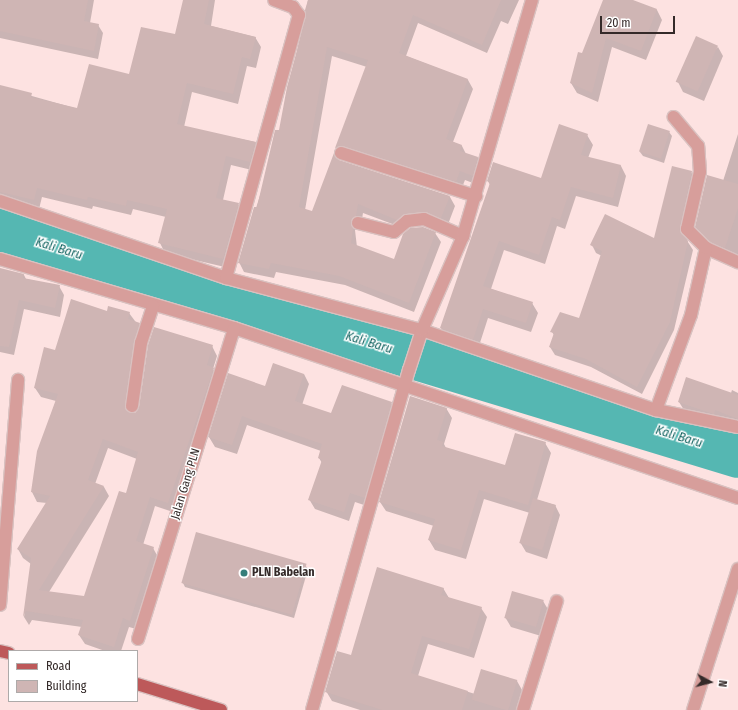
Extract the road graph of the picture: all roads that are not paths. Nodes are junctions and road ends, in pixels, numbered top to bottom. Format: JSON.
{"nodes":[{"id":1,"x":274,"y":0,"type":"edge"},
{"id":2,"x":532,"y":0,"type":"edge"},
{"id":3,"x":674,"y":117,"type":"dead end"},
{"id":4,"x":341,"y":153,"type":"dead end"},
{"id":5,"x":476,"y":196,"type":"junction"},
{"id":6,"x":0,"y":202,"type":"edge"},
{"id":7,"x":358,"y":223,"type":"dead end"},
{"id":8,"x":463,"y":236,"type":"junction"},
{"id":9,"x":706,"y":248,"type":"junction"},
{"id":10,"x":0,"y":259,"type":"edge"},
{"id":11,"x":738,"y":262,"type":"edge"},
{"id":12,"x":226,"y":278,"type":"junction"},
{"id":13,"x":153,"y":306,"type":"junction"},
{"id":14,"x":234,"y":328,"type":"junction"},
{"id":15,"x":422,"y":330,"type":"junction"},
{"id":16,"x":18,"y":380,"type":"dead end"},
{"id":17,"x":405,"y":385,"type":"junction"},
{"id":18,"x":132,"y":406,"type":"dead end"},
{"id":19,"x":656,"y":410,"type":"junction"},
{"id":20,"x":738,"y":427,"type":"edge"},
{"id":21,"x":738,"y":498,"type":"edge"},
{"id":22,"x":738,"y":569,"type":"edge"},
{"id":23,"x":557,"y":601,"type":"dead end"},
{"id":24,"x":0,"y":605,"type":"edge"},
{"id":25,"x":138,"y":639,"type":"dead end"},
{"id":26,"x":138,"y":684,"type":"edge"},
{"id":27,"x":194,"y":706,"type":"edge"},
{"id":28,"x":221,"y":710,"type":"edge"},
{"id":29,"x":312,"y":710,"type":"edge"},
{"id":30,"x":523,"y":710,"type":"edge"},
{"id":31,"x":693,"y":710,"type":"edge"}],
"edges":[{"from":1,"to":12,"type":"street"},
{"from":2,"to":5,"type":"street"},
{"from":3,"to":9,"type":"street"},
{"from":4,"to":5,"type":"street"},
{"from":5,"to":8,"type":"street"},
{"from":6,"to":12,"type":"street"},
{"from":7,"to":8,"type":"street"},
{"from":8,"to":15,"type":"street"},
{"from":9,"to":11,"type":"street"},
{"from":9,"to":19,"type":"street"},
{"from":10,"to":13,"type":"street"},
{"from":12,"to":15,"type":"street"},
{"from":13,"to":14,"type":"street"},
{"from":13,"to":18,"type":"street"},
{"from":14,"to":17,"type":"street"},
{"from":14,"to":25,"type":"street","name":"Jalan Gang PLN"},
{"from":15,"to":17,"type":"street"},
{"from":15,"to":19,"type":"street"},
{"from":16,"to":24,"type":"street"},
{"from":17,"to":21,"type":"street"},
{"from":17,"to":29,"type":"street"},
{"from":19,"to":20,"type":"street"},
{"from":22,"to":31,"type":"street"},
{"from":23,"to":30,"type":"street"},
{"from":26,"to":27,"type":"main road"},
{"from":27,"to":28,"type":"main road"}]}
